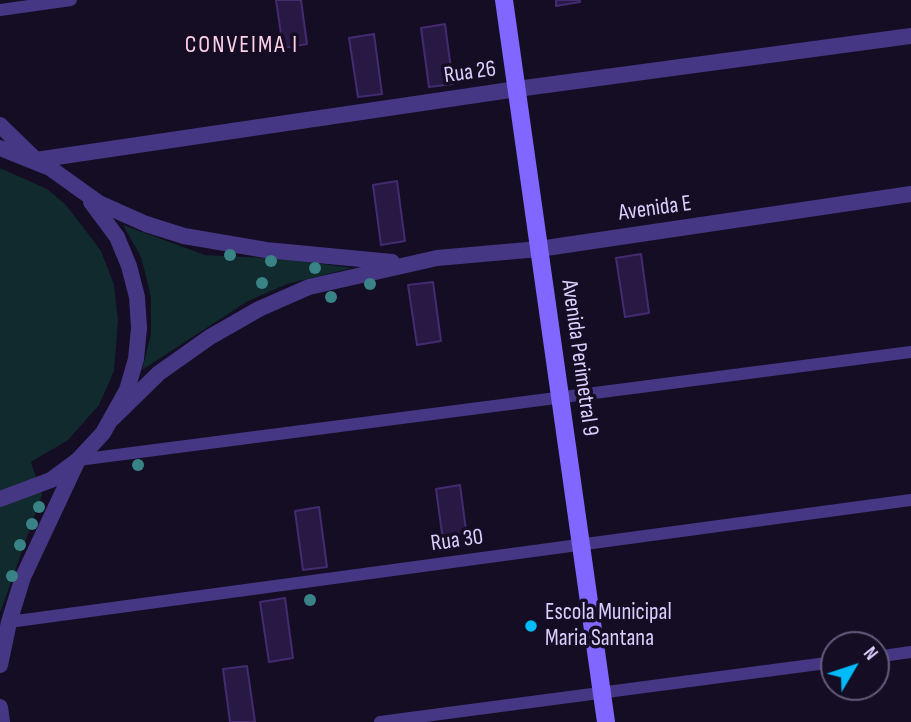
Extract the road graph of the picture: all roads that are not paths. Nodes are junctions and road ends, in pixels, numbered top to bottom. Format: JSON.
{"nodes":[{"id":1,"x":71,"y":0,"type":"edge"},
{"id":2,"x":505,"y":0,"type":"edge"},
{"id":3,"x":0,"y":10,"type":"edge"},
{"id":4,"x":911,"y":36,"type":"edge"},
{"id":5,"x":517,"y":89,"type":"junction"},
{"id":6,"x":0,"y":125,"type":"edge"},
{"id":7,"x":0,"y":148,"type":"edge"},
{"id":8,"x":36,"y":160,"type":"junction"},
{"id":9,"x":77,"y":188,"type":"junction"},
{"id":10,"x":911,"y":194,"type":"edge"},
{"id":11,"x":539,"y":249,"type":"junction"},
{"id":12,"x":404,"y":263,"type":"junction"},
{"id":13,"x":911,"y":352,"type":"edge"},
{"id":14,"x":560,"y":399,"type":"junction"},
{"id":15,"x":113,"y":418,"type":"junction"},
{"id":16,"x":78,"y":460,"type":"junction"},
{"id":17,"x":0,"y":499,"type":"edge"},
{"id":18,"x":911,"y":500,"type":"edge"},
{"id":19,"x":581,"y":546,"type":"junction"},
{"id":20,"x":9,"y":622,"type":"junction"},
{"id":21,"x":911,"y":652,"type":"edge"},
{"id":22,"x":890,"y":655,"type":"edge"},
{"id":23,"x":820,"y":664,"type":"edge"},
{"id":24,"x":0,"y":665,"type":"edge"},
{"id":25,"x":601,"y":694,"type":"junction"},
{"id":26,"x":0,"y":707,"type":"edge"},
{"id":27,"x":2,"y":722,"type":"edge"},
{"id":28,"x":380,"y":722,"type":"edge"},
{"id":29,"x":606,"y":722,"type":"edge"}],
"edges":[{"from":1,"to":3,"type":"street"},
{"from":2,"to":5,"type":"main road","name":"Avenida Perimetral 9"},
{"from":4,"to":5,"type":"street","name":"Rua 26"},
{"from":5,"to":8,"type":"street","name":"Rua 26"},
{"from":5,"to":11,"type":"main road","name":"Avenida Perimetral 9"},
{"from":6,"to":8,"type":"street"},
{"from":7,"to":8,"type":"street"},
{"from":8,"to":9,"type":"street"},
{"from":9,"to":12,"type":"street"},
{"from":9,"to":15,"type":"street"},
{"from":10,"to":11,"type":"street","name":"Avenida E"},
{"from":11,"to":12,"type":"street","name":"Avenida E"},
{"from":11,"to":14,"type":"main road","name":"Avenida Perimetral 9"},
{"from":12,"to":15,"type":"street"},
{"from":13,"to":14,"type":"street"},
{"from":14,"to":16,"type":"street"},
{"from":14,"to":19,"type":"main road","name":"Avenida Perimetral 9"},
{"from":15,"to":16,"type":"street"},
{"from":16,"to":17,"type":"street"},
{"from":16,"to":20,"type":"street"},
{"from":18,"to":19,"type":"street","name":"Rua 30"},
{"from":19,"to":20,"type":"street","name":"Rua 30"},
{"from":19,"to":25,"type":"main road","name":"Avenida Perimetral 9"},
{"from":20,"to":24,"type":"street"},
{"from":21,"to":22,"type":"street"},
{"from":23,"to":25,"type":"street"},
{"from":25,"to":28,"type":"street"},
{"from":25,"to":29,"type":"main road","name":"Avenida Perimetral 9"},
{"from":26,"to":27,"type":"street"}]}
